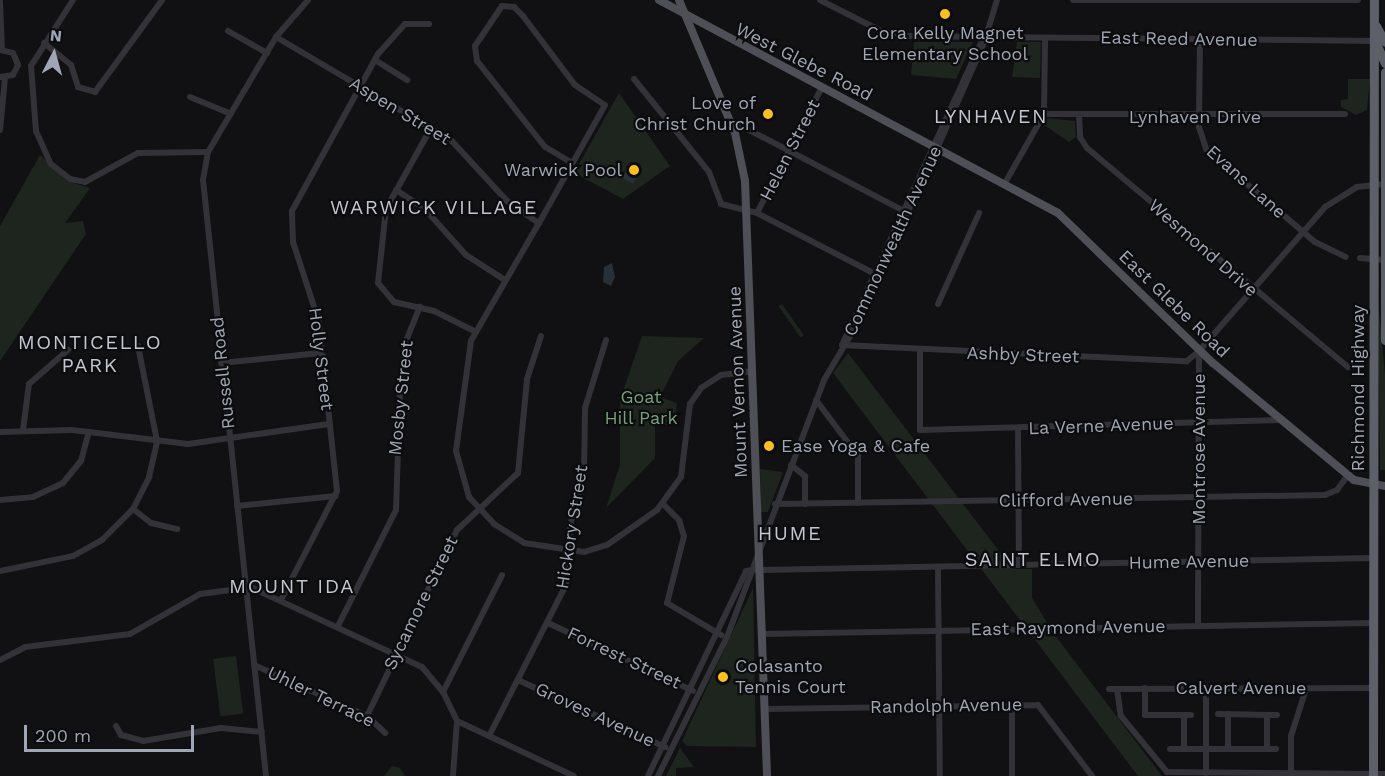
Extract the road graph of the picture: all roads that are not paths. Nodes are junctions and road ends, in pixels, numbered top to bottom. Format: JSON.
{"nodes":[{"id":1,"x":73,"y":0,"type":"edge"},
{"id":2,"x":162,"y":0,"type":"edge"},
{"id":3,"x":308,"y":0,"type":"edge"},
{"id":4,"x":659,"y":0,"type":"edge"},
{"id":5,"x":679,"y":0,"type":"edge"},
{"id":6,"x":820,"y":0,"type":"edge"},
{"id":7,"x":997,"y":0,"type":"edge"},
{"id":8,"x":1073,"y":0,"type":"edge"},
{"id":9,"x":1358,"y":0,"type":"edge"},
{"id":10,"x":1374,"y":0,"type":"edge"},
{"id":11,"x":0,"y":2,"type":"edge"},
{"id":12,"x":684,"y":15,"type":"junction"},
{"id":13,"x":429,"y":24,"type":"dead end"},
{"id":14,"x":228,"y":31,"type":"dead end"},
{"id":15,"x":276,"y":37,"type":"junction"},
{"id":16,"x":983,"y":38,"type":"junction"},
{"id":17,"x":1045,"y":38,"type":"junction"},
{"id":18,"x":1200,"y":40,"type":"junction"},
{"id":19,"x":1381,"y":41,"type":"edge"},
{"id":20,"x":44,"y":43,"type":"junction"},
{"id":21,"x":1,"y":50,"type":"edge"},
{"id":22,"x":267,"y":52,"type":"junction"},
{"id":23,"x":375,"y":60,"type":"junction"},
{"id":24,"x":1385,"y":63,"type":"edge"},
{"id":25,"x":18,"y":67,"type":"junction"},
{"id":26,"x":30,"y":70,"type":"junction"},
{"id":27,"x":1385,"y":72,"type":"edge"},
{"id":28,"x":2,"y":77,"type":"edge"},
{"id":29,"x":634,"y":79,"type":"dead end"},
{"id":30,"x":407,"y":80,"type":"dead end"},
{"id":31,"x":360,"y":85,"type":"junction"},
{"id":32,"x":822,"y":87,"type":"junction"},
{"id":33,"x":190,"y":97,"type":"dead end"},
{"id":34,"x":231,"y":114,"type":"junction"},
{"id":35,"x":1044,"y":114,"type":"junction"},
{"id":36,"x":1345,"y":114,"type":"dead end"},
{"id":37,"x":1079,"y":116,"type":"junction"},
{"id":38,"x":1199,"y":117,"type":"junction"},
{"id":39,"x":730,"y":120,"type":"junction"},
{"id":40,"x":431,"y":128,"type":"junction"},
{"id":41,"x":0,"y":130,"type":"edge"},
{"id":42,"x":934,"y":146,"type":"junction"},
{"id":43,"x":789,"y":151,"type":"junction"},
{"id":44,"x":208,"y":152,"type":"junction"},
{"id":45,"x":572,"y":164,"type":"junction"},
{"id":46,"x":1005,"y":183,"type":"junction"},
{"id":47,"x":1380,"y":184,"type":"edge"},
{"id":48,"x":396,"y":190,"type":"junction"},
{"id":49,"x":904,"y":211,"type":"junction"},
{"id":50,"x":747,"y":213,"type":"junction"},
{"id":51,"x":757,"y":213,"type":"junction"},
{"id":52,"x":979,"y":213,"type":"dead end"},
{"id":53,"x":539,"y":223,"type":"junction"},
{"id":54,"x":1302,"y":231,"type":"junction"},
{"id":55,"x":1346,"y":257,"type":"dead end"},
{"id":56,"x":1360,"y":258,"type":"dead end"},
{"id":57,"x":1379,"y":260,"type":"edge"},
{"id":58,"x":876,"y":274,"type":"junction"},
{"id":59,"x":505,"y":280,"type":"junction"},
{"id":60,"x":1252,"y":289,"type":"junction"},
{"id":61,"x":938,"y":304,"type":"dead end"},
{"id":62,"x":420,"y":307,"type":"junction"},
{"id":63,"x":476,"y":332,"type":"junction"},
{"id":64,"x":541,"y":336,"type":"dead end"},
{"id":65,"x":606,"y":340,"type":"dead end"},
{"id":66,"x":1385,"y":340,"type":"edge"},
{"id":67,"x":842,"y":345,"type":"junction"},
{"id":68,"x":138,"y":346,"type":"dead end"},
{"id":69,"x":68,"y":350,"type":"dead end"},
{"id":70,"x":1199,"y":351,"type":"junction"},
{"id":71,"x":321,"y":352,"type":"junction"},
{"id":72,"x":920,"y":352,"type":"junction"},
{"id":73,"x":221,"y":363,"type":"junction"},
{"id":74,"x":1348,"y":367,"type":"dead end"},
{"id":75,"x":753,"y":371,"type":"junction"},
{"id":76,"x":816,"y":400,"type":"junction"},
{"id":77,"x":1282,"y":420,"type":"junction"},
{"id":78,"x":1199,"y":423,"type":"junction"},
{"id":79,"x":329,"y":424,"type":"junction"},
{"id":80,"x":1018,"y":428,"type":"junction"},
{"id":81,"x":22,"y":430,"type":"junction"},
{"id":82,"x":0,"y":432,"type":"edge"},
{"id":83,"x":89,"y":432,"type":"junction"},
{"id":84,"x":229,"y":434,"type":"junction"},
{"id":85,"x":157,"y":441,"type":"junction"},
{"id":86,"x":790,"y":465,"type":"junction"},
{"id":87,"x":1348,"y":475,"type":"junction"},
{"id":88,"x":1374,"y":486,"type":"junction"},
{"id":89,"x":1385,"y":486,"type":"edge"},
{"id":90,"x":335,"y":496,"type":"junction"},
{"id":91,"x":1198,"y":497,"type":"junction"},
{"id":92,"x":0,"y":500,"type":"edge"},
{"id":93,"x":1018,"y":501,"type":"junction"},
{"id":94,"x":858,"y":503,"type":"junction"},
{"id":95,"x":663,"y":504,"type":"junction"},
{"id":96,"x":775,"y":504,"type":"junction"},
{"id":97,"x":805,"y":504,"type":"junction"},
{"id":98,"x":237,"y":506,"type":"junction"},
{"id":99,"x":480,"y":508,"type":"junction"},
{"id":100,"x":133,"y":509,"type":"junction"},
{"id":101,"x":177,"y":530,"type":"dead end"},
{"id":102,"x":759,"y":545,"type":"junction"},
{"id":103,"x":569,"y":551,"type":"junction"},
{"id":104,"x":1374,"y":558,"type":"junction"},
{"id":105,"x":1199,"y":562,"type":"junction"},
{"id":106,"x":1018,"y":565,"type":"junction"},
{"id":107,"x":938,"y":567,"type":"junction"},
{"id":108,"x":756,"y":570,"type":"junction"},
{"id":109,"x":0,"y":571,"type":"edge"},
{"id":110,"x":502,"y":575,"type":"dead end"},
{"id":111,"x":246,"y":587,"type":"junction"},
{"id":112,"x":282,"y":598,"type":"junction"},
{"id":113,"x":731,"y":608,"type":"junction"},
{"id":114,"x":738,"y":611,"type":"junction"},
{"id":115,"x":548,"y":622,"type":"junction"},
{"id":116,"x":1373,"y":623,"type":"junction"},
{"id":117,"x":339,"y":624,"type":"junction"},
{"id":118,"x":1198,"y":626,"type":"junction"},
{"id":119,"x":939,"y":631,"type":"junction"},
{"id":120,"x":719,"y":634,"type":"junction"},
{"id":121,"x":762,"y":634,"type":"junction"},
{"id":122,"x":727,"y":637,"type":"junction"},
{"id":123,"x":395,"y":651,"type":"junction"},
{"id":124,"x":0,"y":660,"type":"edge"},
{"id":125,"x":254,"y":665,"type":"junction"},
{"id":126,"x":518,"y":680,"type":"junction"},
{"id":127,"x":1206,"y":687,"type":"junction"},
{"id":128,"x":1145,"y":688,"type":"junction"},
{"id":129,"x":1373,"y":688,"type":"junction"},
{"id":130,"x":1109,"y":689,"type":"dead end"},
{"id":131,"x":1117,"y":689,"type":"junction"},
{"id":132,"x":1306,"y":689,"type":"junction"},
{"id":133,"x":692,"y":691,"type":"junction"},
{"id":134,"x":443,"y":692,"type":"junction"},
{"id":135,"x":699,"y":694,"type":"junction"},
{"id":136,"x":1012,"y":705,"type":"junction"},
{"id":137,"x":940,"y":706,"type":"junction"},
{"id":138,"x":765,"y":709,"type":"junction"},
{"id":139,"x":1218,"y":714,"type":"dead end"},
{"id":140,"x":1228,"y":714,"type":"junction"},
{"id":141,"x":1267,"y":715,"type":"junction"},
{"id":142,"x":1277,"y":715,"type":"dead end"},
{"id":143,"x":367,"y":716,"type":"junction"},
{"id":144,"x":457,"y":722,"type":"junction"},
{"id":145,"x":116,"y":726,"type":"dead end"},
{"id":146,"x":262,"y":732,"type":"junction"},
{"id":147,"x":385,"y":733,"type":"dead end"},
{"id":148,"x":489,"y":736,"type":"junction"},
{"id":149,"x":663,"y":746,"type":"junction"},
{"id":150,"x":1170,"y":748,"type":"dead end"},
{"id":151,"x":1184,"y":748,"type":"junction"},
{"id":152,"x":1206,"y":748,"type":"junction"},
{"id":153,"x":1228,"y":749,"type":"junction"},
{"id":154,"x":1267,"y":749,"type":"junction"},
{"id":155,"x":1276,"y":749,"type":"dead end"},
{"id":156,"x":671,"y":750,"type":"junction"},
{"id":157,"x":1085,"y":766,"type":"junction"},
{"id":158,"x":1206,"y":773,"type":"junction"},
{"id":159,"x":1235,"y":774,"type":"edge"},
{"id":160,"x":1385,"y":774,"type":"edge"},
{"id":161,"x":1291,"y":775,"type":"edge"},
{"id":162,"x":1373,"y":775,"type":"edge"},
{"id":163,"x":266,"y":776,"type":"edge"},
{"id":164,"x":453,"y":776,"type":"edge"},
{"id":165,"x":574,"y":776,"type":"edge"},
{"id":166,"x":648,"y":776,"type":"edge"},
{"id":167,"x":657,"y":776,"type":"edge"},
{"id":168,"x":767,"y":776,"type":"edge"},
{"id":169,"x":940,"y":776,"type":"edge"},
{"id":170,"x":1012,"y":776,"type":"edge"},
{"id":171,"x":1085,"y":776,"type":"edge"},
{"id":172,"x":1092,"y":776,"type":"edge"}],
"edges":[{"from":1,"to":20,"type":"street"},
{"from":2,"to":20,"type":"street"},
{"from":3,"to":15,"type":"street","name":"Russell Road"},
{"from":4,"to":12,"type":"main road","name":"West Glebe Road"},
{"from":5,"to":12,"type":"main road","name":"Mount Vernon Avenue"},
{"from":6,"to":16,"type":"street","name":"East Reed Avenue"},
{"from":7,"to":16,"type":"street","name":"Commonwealth Avenue"},
{"from":8,"to":9,"type":"street"},
{"from":10,"to":19,"type":"highway"},
{"from":11,"to":21,"type":"street"},
{"from":12,"to":32,"type":"main road","name":"West Glebe Road"},
{"from":12,"to":39,"type":"main road","name":"Mount Vernon Avenue"},
{"from":13,"to":23,"type":"street","name":"Holly Street"},
{"from":14,"to":22,"type":"street"},
{"from":15,"to":22,"type":"street","name":"Russell Road"},
{"from":15,"to":31,"type":"street","name":"Aspen Street"},
{"from":16,"to":17,"type":"street","name":"East Reed Avenue"},
{"from":16,"to":42,"type":"street","name":"Commonwealth Avenue"},
{"from":17,"to":18,"type":"street","name":"East Reed Avenue"},
{"from":17,"to":35,"type":"street"},
{"from":18,"to":19,"type":"street","name":"East Reed Avenue"},
{"from":18,"to":38,"type":"street","name":"Evans Lane"},
{"from":19,"to":24,"type":"highway"},
{"from":19,"to":47,"type":"highway","name":"Richmond Highway"},
{"from":20,"to":26,"type":"street"},
{"from":21,"to":25,"type":"street"},
{"from":22,"to":34,"type":"street","name":"Russell Road"},
{"from":23,"to":30,"type":"street"},
{"from":23,"to":31,"type":"street","name":"Holly Street"},
{"from":25,"to":26,"type":"street"},
{"from":25,"to":28,"type":"street"},
{"from":26,"to":44,"type":"street"},
{"from":27,"to":47,"type":"highway","name":"Richmond Highway"},
{"from":28,"to":41,"type":"street"},
{"from":29,"to":50,"type":"street"},
{"from":31,"to":40,"type":"street","name":"Aspen Street"},
{"from":31,"to":71,"type":"street","name":"Holly Street"},
{"from":32,"to":42,"type":"main road","name":"West Glebe Road"},
{"from":32,"to":43,"type":"street","name":"Helen Street"},
{"from":33,"to":34,"type":"street"},
{"from":34,"to":44,"type":"street","name":"Russell Road"},
{"from":35,"to":37,"type":"street","name":"Lynhaven Drive"},
{"from":35,"to":46,"type":"street"},
{"from":36,"to":38,"type":"street","name":"Lynhaven Drive"},
{"from":37,"to":38,"type":"street","name":"Lynhaven Drive"},
{"from":37,"to":60,"type":"street","name":"Wesmond Drive"},
{"from":38,"to":54,"type":"street","name":"Evans Lane"},
{"from":39,"to":43,"type":"street"},
{"from":39,"to":50,"type":"main road","name":"Mount Vernon Avenue"},
{"from":40,"to":48,"type":"street"},
{"from":40,"to":53,"type":"street","name":"Aspen Street"},
{"from":42,"to":46,"type":"main road","name":"East Glebe Road"},
{"from":42,"to":49,"type":"street","name":"Commonwealth Avenue"},
{"from":43,"to":49,"type":"street"},
{"from":43,"to":51,"type":"street","name":"Helen Street"},
{"from":44,"to":73,"type":"street","name":"Russell Road"},
{"from":45,"to":45,"type":"street"},
{"from":45,"to":53,"type":"street"},
{"from":46,"to":70,"type":"main road","name":"East Glebe Road"},
{"from":47,"to":54,"type":"street","name":"Montrose Avenue"},
{"from":47,"to":57,"type":"highway","name":"Richmond Highway"},
{"from":48,"to":59,"type":"street"},
{"from":48,"to":62,"type":"street"},
{"from":49,"to":58,"type":"street","name":"Commonwealth Avenue"},
{"from":50,"to":51,"type":"street"},
{"from":50,"to":75,"type":"main road","name":"Mount Vernon Avenue"},
{"from":51,"to":58,"type":"street"},
{"from":52,"to":61,"type":"street"},
{"from":53,"to":59,"type":"street"},
{"from":54,"to":55,"type":"street","name":"Evans Lane"},
{"from":54,"to":60,"type":"street","name":"Montrose Avenue"},
{"from":56,"to":57,"type":"street"},
{"from":57,"to":66,"type":"highway","name":"Richmond Highway"},
{"from":57,"to":88,"type":"highway","name":"Richmond Highway"},
{"from":58,"to":67,"type":"street","name":"Commonwealth Avenue"},
{"from":59,"to":63,"type":"street"},
{"from":60,"to":70,"type":"street","name":"Montrose Avenue"},
{"from":60,"to":74,"type":"street","name":"Wesmond Drive"},
{"from":62,"to":63,"type":"street"},
{"from":62,"to":117,"type":"street","name":"Mosby Street"},
{"from":63,"to":99,"type":"street"},
{"from":64,"to":99,"type":"street","name":"Sycamore Street"},
{"from":65,"to":103,"type":"street","name":"Hickory Street"},
{"from":67,"to":72,"type":"street","name":"Ashby Street"},
{"from":67,"to":76,"type":"street","name":"Commonwealth Avenue"},
{"from":68,"to":85,"type":"street"},
{"from":69,"to":81,"type":"street"},
{"from":70,"to":72,"type":"street","name":"Ashby Street"},
{"from":70,"to":77,"type":"main road","name":"East Glebe Road"},
{"from":70,"to":78,"type":"street","name":"Montrose Avenue"},
{"from":71,"to":73,"type":"street"},
{"from":71,"to":79,"type":"street","name":"Holly Street"},
{"from":72,"to":80,"type":"street","name":"La Verne Avenue"},
{"from":73,"to":84,"type":"street","name":"Russell Road"},
{"from":75,"to":95,"type":"street"},
{"from":75,"to":102,"type":"main road","name":"Mount Vernon Avenue"},
{"from":76,"to":86,"type":"street","name":"Commonwealth Avenue"},
{"from":76,"to":94,"type":"street"},
{"from":77,"to":78,"type":"street","name":"La Verne Avenue"},
{"from":77,"to":87,"type":"main road","name":"East Glebe Road"},
{"from":78,"to":80,"type":"street","name":"La Verne Avenue"},
{"from":78,"to":91,"type":"street","name":"Montrose Avenue"},
{"from":79,"to":84,"type":"street"},
{"from":79,"to":90,"type":"street","name":"Holly Street"},
{"from":80,"to":93,"type":"street"},
{"from":81,"to":82,"type":"street"},
{"from":81,"to":83,"type":"street"},
{"from":83,"to":85,"type":"street"},
{"from":83,"to":92,"type":"street"},
{"from":84,"to":85,"type":"street"},
{"from":84,"to":98,"type":"street","name":"Russell Road"},
{"from":85,"to":100,"type":"street"},
{"from":86,"to":96,"type":"street","name":"Commonwealth Avenue"},
{"from":86,"to":97,"type":"street"},
{"from":87,"to":88,"type":"main road","name":"East Glebe Road"},
{"from":87,"to":91,"type":"street","name":"Clifford Avenue"},
{"from":88,"to":89,"type":"main road","name":"East Glebe Road"},
{"from":88,"to":104,"type":"highway","name":"Richmond Highway"},
{"from":90,"to":98,"type":"street"},
{"from":90,"to":112,"type":"street"},
{"from":91,"to":93,"type":"street","name":"Clifford Avenue"},
{"from":91,"to":105,"type":"street","name":"Montrose Avenue"},
{"from":93,"to":94,"type":"street","name":"Clifford Avenue"},
{"from":93,"to":106,"type":"street"},
{"from":94,"to":97,"type":"street","name":"Clifford Avenue"},
{"from":95,"to":103,"type":"street"},
{"from":95,"to":120,"type":"street"},
{"from":96,"to":97,"type":"street","name":"Clifford Avenue"},
{"from":96,"to":102,"type":"street","name":"Commonwealth Avenue"},
{"from":98,"to":111,"type":"street","name":"Russell Road"},
{"from":99,"to":103,"type":"street"},
{"from":99,"to":123,"type":"street","name":"Sycamore Street"},
{"from":100,"to":101,"type":"street"},
{"from":100,"to":109,"type":"street"},
{"from":102,"to":108,"type":"main road","name":"Mount Vernon Avenue"},
{"from":103,"to":115,"type":"street","name":"Hickory Street"},
{"from":104,"to":105,"type":"street","name":"Hume Avenue"},
{"from":104,"to":116,"type":"highway","name":"Richmond Highway"},
{"from":105,"to":106,"type":"street","name":"Hume Avenue"},
{"from":105,"to":118,"type":"street","name":"Montrose Avenue"},
{"from":106,"to":107,"type":"street","name":"Hume Avenue"},
{"from":107,"to":108,"type":"street","name":"Hume Avenue"},
{"from":107,"to":119,"type":"street"},
{"from":108,"to":113,"type":"street"},
{"from":108,"to":114,"type":"street"},
{"from":108,"to":121,"type":"main road","name":"Mount Vernon Avenue"},
{"from":110,"to":134,"type":"street"},
{"from":111,"to":112,"type":"street"},
{"from":111,"to":124,"type":"street"},
{"from":111,"to":125,"type":"street","name":"Russell Road"},
{"from":112,"to":117,"type":"street"},
{"from":113,"to":114,"type":"street"},
{"from":113,"to":120,"type":"street"},
{"from":114,"to":122,"type":"street"},
{"from":115,"to":126,"type":"street","name":"Hickory Street"},
{"from":115,"to":133,"type":"street","name":"Forrest Street"},
{"from":116,"to":118,"type":"street","name":"East Raymond Avenue"},
{"from":116,"to":129,"type":"highway","name":"Richmond Highway"},
{"from":117,"to":123,"type":"street"},
{"from":118,"to":119,"type":"street","name":"East Raymond Avenue"},
{"from":119,"to":121,"type":"street","name":"East Raymond Avenue"},
{"from":119,"to":137,"type":"street"},
{"from":120,"to":122,"type":"street"},
{"from":120,"to":133,"type":"street"},
{"from":121,"to":138,"type":"main road","name":"Mount Vernon Avenue"},
{"from":122,"to":135,"type":"street"},
{"from":123,"to":134,"type":"street"},
{"from":123,"to":143,"type":"street","name":"Sycamore Street"},
{"from":125,"to":143,"type":"street","name":"Uhler Terrace"},
{"from":125,"to":146,"type":"street","name":"Russell Road"},
{"from":126,"to":148,"type":"street","name":"Hickory Street"},
{"from":126,"to":149,"type":"street","name":"Groves Avenue"},
{"from":127,"to":128,"type":"street","name":"Calvert Avenue"},
{"from":127,"to":132,"type":"street","name":"Calvert Avenue"},
{"from":127,"to":152,"type":"street"},
{"from":128,"to":131,"type":"street","name":"Calvert Avenue"},
{"from":128,"to":151,"type":"street"},
{"from":129,"to":132,"type":"street","name":"Calvert Avenue"},
{"from":129,"to":162,"type":"highway","name":"Richmond Highway"},
{"from":130,"to":131,"type":"street","name":"Calvert Avenue"},
{"from":131,"to":158,"type":"street"},
{"from":132,"to":161,"type":"street"},
{"from":133,"to":135,"type":"street","name":"Forrest Street"},
{"from":133,"to":149,"type":"street"},
{"from":134,"to":144,"type":"street"},
{"from":135,"to":156,"type":"street"},
{"from":136,"to":137,"type":"street","name":"Randolph Avenue"},
{"from":136,"to":157,"type":"street","name":"Randolph Avenue"},
{"from":136,"to":170,"type":"street"},
{"from":137,"to":138,"type":"street","name":"Randolph Avenue"},
{"from":137,"to":169,"type":"street"},
{"from":138,"to":168,"type":"main road","name":"Mount Vernon Avenue"},
{"from":139,"to":140,"type":"street"},
{"from":140,"to":141,"type":"street"},
{"from":140,"to":153,"type":"street"},
{"from":141,"to":142,"type":"street"},
{"from":141,"to":154,"type":"street"},
{"from":143,"to":147,"type":"street","name":"Uhler Terrace"},
{"from":144,"to":148,"type":"street"},
{"from":144,"to":164,"type":"street"},
{"from":145,"to":146,"type":"street"},
{"from":146,"to":163,"type":"street","name":"Russell Road"},
{"from":148,"to":165,"type":"street"},
{"from":149,"to":156,"type":"street","name":"Groves Avenue"},
{"from":149,"to":166,"type":"street"},
{"from":150,"to":151,"type":"street"},
{"from":151,"to":152,"type":"street"},
{"from":152,"to":153,"type":"street"},
{"from":152,"to":158,"type":"street"},
{"from":153,"to":154,"type":"street"},
{"from":154,"to":155,"type":"street"},
{"from":156,"to":167,"type":"street"},
{"from":157,"to":171,"type":"street"},
{"from":157,"to":172,"type":"street","name":"Randolph Avenue"},
{"from":158,"to":159,"type":"street"},
{"from":159,"to":161,"type":"street"},
{"from":160,"to":162,"type":"street"},
{"from":161,"to":162,"type":"street"}]}
